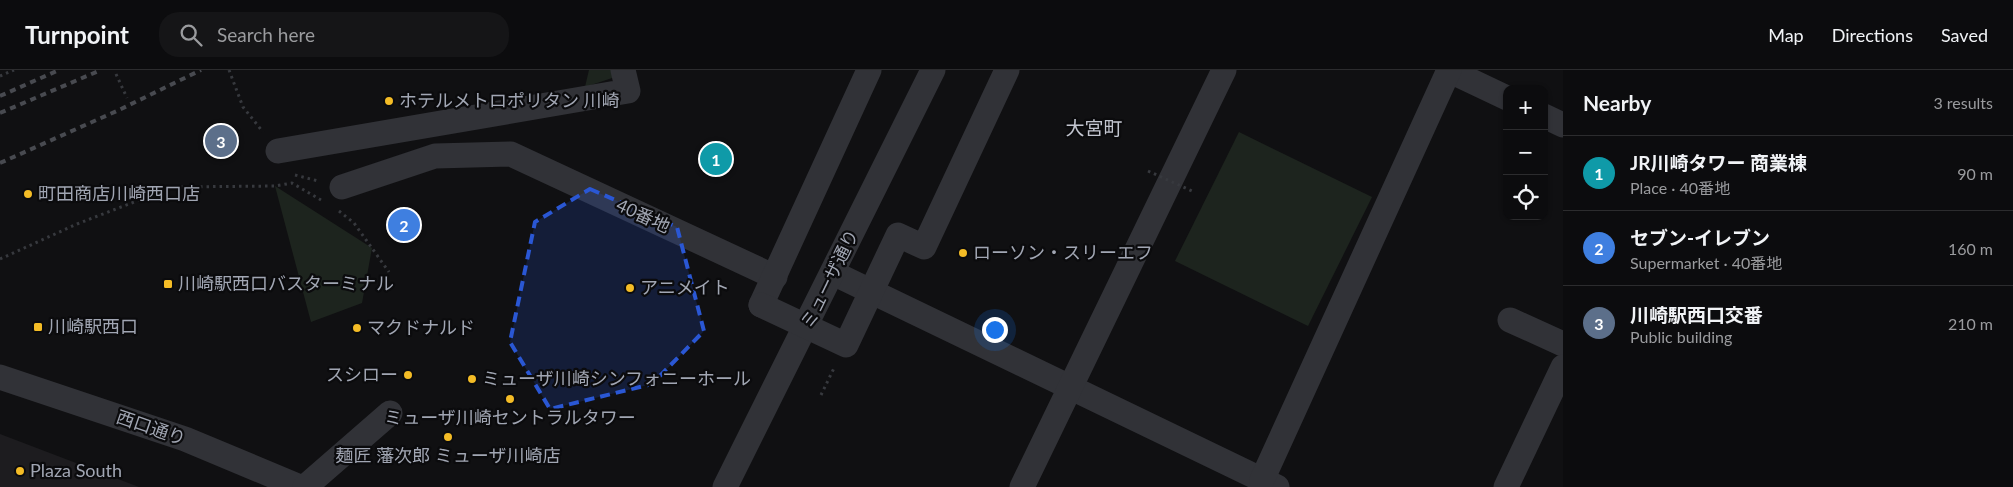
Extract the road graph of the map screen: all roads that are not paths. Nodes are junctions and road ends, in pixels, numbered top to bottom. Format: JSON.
{"nodes":[{"id":1,"x":623,"y":70,"type":"edge"},
{"id":2,"x":870,"y":70,"type":"edge"},
{"id":3,"x":919,"y":70,"type":"edge"},
{"id":4,"x":933,"y":70,"type":"edge"},
{"id":5,"x":947,"y":70,"type":"edge"},
{"id":6,"x":1008,"y":70,"type":"edge"},
{"id":7,"x":1224,"y":70,"type":"edge"},
{"id":8,"x":1449,"y":70,"type":"edge"},
{"id":9,"x":1503,"y":96,"type":"edge"},
{"id":10,"x":1548,"y":118,"type":"edge"},
{"id":11,"x":1563,"y":125,"type":"edge"},
{"id":12,"x":893,"y":150,"type":"junction"},
{"id":13,"x":278,"y":151,"type":"dead end"},
{"id":14,"x":336,"y":200,"type":"road end"},
{"id":15,"x":833,"y":273,"type":"junction"},
{"id":16,"x":775,"y":277,"type":"junction"},
{"id":17,"x":1510,"y":320,"type":"dead end"},
{"id":18,"x":1563,"y":344,"type":"edge"},
{"id":19,"x":1563,"y":366,"type":"edge"},
{"id":20,"x":0,"y":377,"type":"edge"},
{"id":21,"x":1070,"y":387,"type":"junction"},
{"id":22,"x":390,"y":413,"type":"dead end"},
{"id":23,"x":1270,"y":484,"type":"edge"},
{"id":24,"x":732,"y":485,"type":"edge"},
{"id":25,"x":300,"y":487,"type":"edge"},
{"id":26,"x":305,"y":487,"type":"edge"},
{"id":27,"x":1022,"y":487,"type":"edge"},
{"id":28,"x":1506,"y":487,"type":"edge"}],
"edges":[{"from":1,"to":13,"type":"street"},
{"from":2,"to":16,"type":"street"},
{"from":3,"to":12,"type":"street"},
{"from":4,"to":12,"type":"street","name":"ミューザ通り"},
{"from":5,"to":12,"type":"street"},
{"from":6,"to":16,"type":"street","bridge":true},
{"from":7,"to":21,"type":"street"},
{"from":8,"to":9,"type":"street"},
{"from":8,"to":23,"type":"street"},
{"from":10,"to":11,"type":"street"},
{"from":12,"to":15,"type":"street","name":"ミューザ通り"},
{"from":14,"to":16,"type":"street","name":"40番地"},
{"from":15,"to":21,"type":"street"},
{"from":15,"to":24,"type":"street","name":"ミューザ通り"},
{"from":17,"to":18,"type":"street"},
{"from":19,"to":28,"type":"street"},
{"from":20,"to":25,"type":"street","name":"西口通り"},
{"from":21,"to":23,"type":"street"},
{"from":21,"to":27,"type":"street"},
{"from":22,"to":26,"type":"street"}]}
